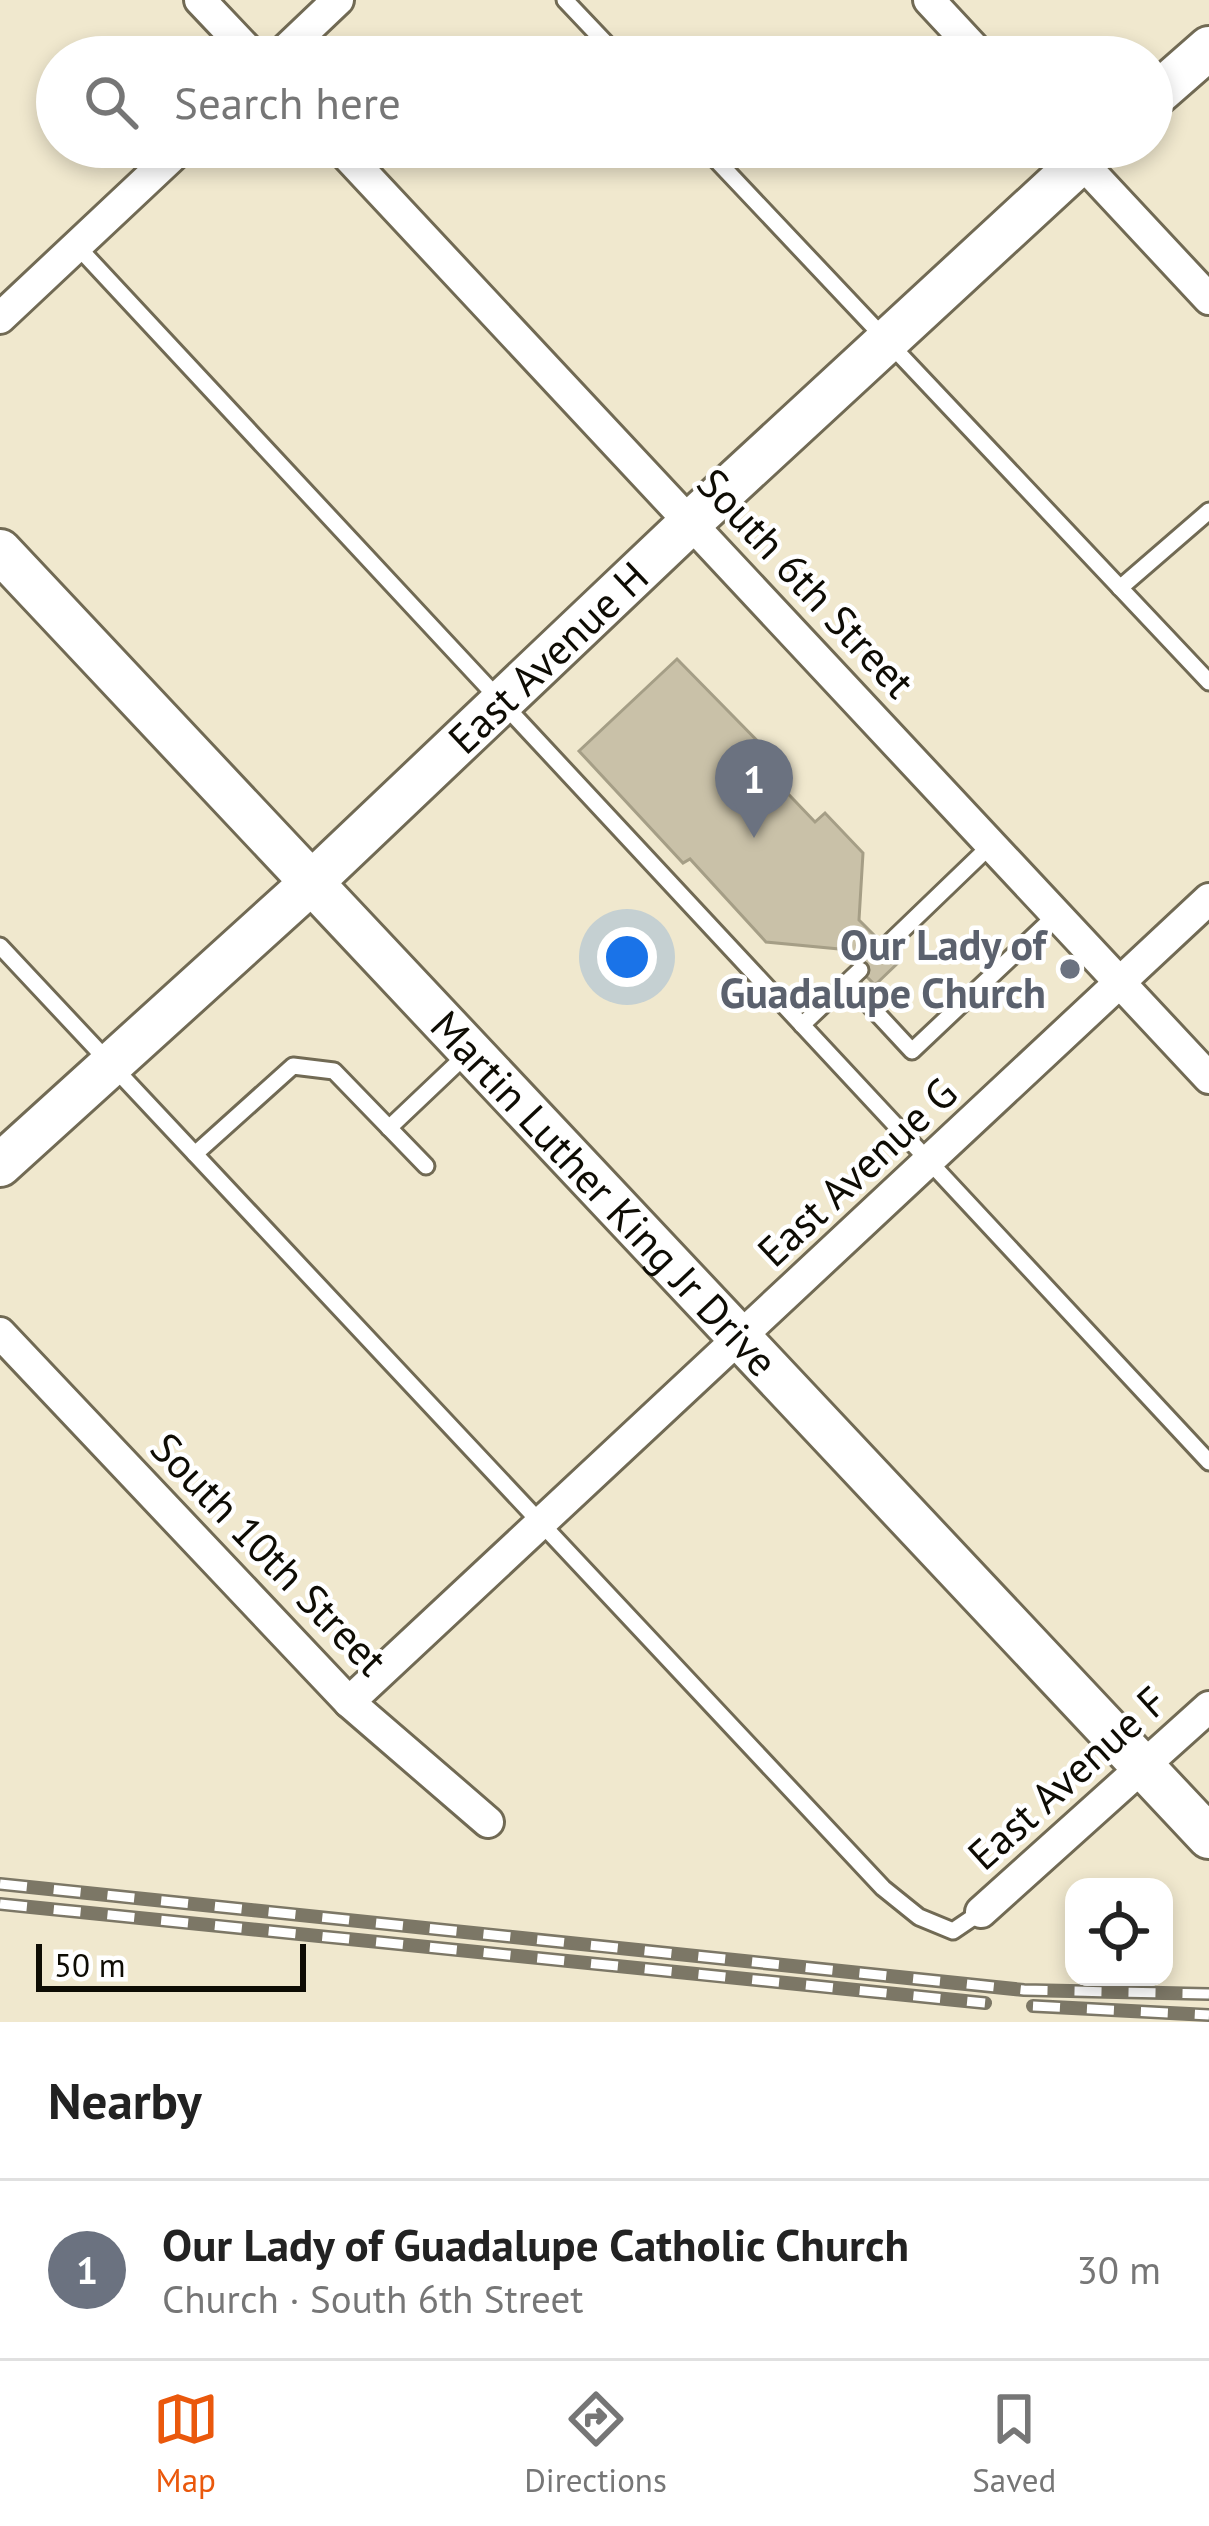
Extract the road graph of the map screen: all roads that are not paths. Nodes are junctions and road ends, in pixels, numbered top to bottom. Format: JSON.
{"nodes":[{"id":1,"x":200,"y":0,"type":"edge"},
{"id":2,"x":338,"y":0,"type":"edge"},
{"id":3,"x":565,"y":0,"type":"edge"},
{"id":4,"x":929,"y":0,"type":"edge"},
{"id":5,"x":234,"y":36,"type":"edge"},
{"id":6,"x":300,"y":36,"type":"edge"},
{"id":7,"x":599,"y":36,"type":"edge"},
{"id":8,"x":962,"y":36,"type":"edge"},
{"id":9,"x":1209,"y":48,"type":"edge"},
{"id":10,"x":1173,"y":80,"type":"edge"},
{"id":11,"x":160,"y":168,"type":"edge"},
{"id":12,"x":359,"y":168,"type":"edge"},
{"id":13,"x":724,"y":168,"type":"edge"},
{"id":14,"x":1065,"y":168,"type":"edge"},
{"id":15,"x":1095,"y":168,"type":"edge"},
{"id":16,"x":77,"y":246,"type":"junction"},
{"id":17,"x":1209,"y":299,"type":"edge"},
{"id":18,"x":0,"y":318,"type":"edge"},
{"id":19,"x":887,"y":341,"type":"junction"},
{"id":20,"x":1209,"y":511,"type":"edge"},
{"id":21,"x":692,"y":521,"type":"junction"},
{"id":22,"x":1194,"y":524,"type":"junction"},
{"id":23,"x":1209,"y":541,"type":"edge"},
{"id":24,"x":0,"y":551,"type":"edge"},
{"id":25,"x":1120,"y":588,"type":"junction"},
{"id":26,"x":1209,"y":682,"type":"edge"},
{"id":27,"x":502,"y":702,"type":"junction"},
{"id":28,"x":991,"y":845,"type":"junction"},
{"id":29,"x":311,"y":883,"type":"junction"},
{"id":30,"x":1209,"y":899,"type":"edge"},
{"id":31,"x":1056,"y":915,"type":"junction"},
{"id":32,"x":0,"y":946,"type":"edge"},
{"id":33,"x":885,"y":947,"type":"dead end"},
{"id":34,"x":1120,"y":984,"type":"junction"},
{"id":35,"x":802,"y":1025,"type":"junction"},
{"id":36,"x":470,"y":1051,"type":"junction"},
{"id":37,"x":111,"y":1064,"type":"junction"},
{"id":38,"x":1209,"y":1078,"type":"edge"},
{"id":39,"x":389,"y":1128,"type":"junction"},
{"id":40,"x":195,"y":1154,"type":"junction"},
{"id":41,"x":929,"y":1162,"type":"junction"},
{"id":42,"x":0,"y":1165,"type":"edge"},
{"id":43,"x":426,"y":1166,"type":"dead end"},
{"id":44,"x":0,"y":1333,"type":"edge"},
{"id":45,"x":740,"y":1339,"type":"junction"},
{"id":46,"x":1209,"y":1462,"type":"edge"},
{"id":47,"x":542,"y":1523,"type":"junction"},
{"id":48,"x":350,"y":1702,"type":"junction"},
{"id":49,"x":1209,"y":1706,"type":"edge"},
{"id":50,"x":1143,"y":1766,"type":"junction"},
{"id":51,"x":488,"y":1822,"type":"dead end"},
{"id":52,"x":1209,"y":1837,"type":"edge"},
{"id":53,"x":981,"y":1912,"type":"joint"}],
"edges":[{"from":1,"to":5,"type":"street"},
{"from":2,"to":6,"type":"street"},
{"from":3,"to":7,"type":"lane"},
{"from":4,"to":8,"type":"street"},
{"from":9,"to":10,"type":"main road"},
{"from":11,"to":16,"type":"street"},
{"from":12,"to":21,"type":"street","name":"South 6th Street"},
{"from":13,"to":19,"type":"lane"},
{"from":14,"to":19,"type":"main road","name":"East Avenue H"},
{"from":15,"to":17,"type":"street"},
{"from":16,"to":18,"type":"street"},
{"from":16,"to":27,"type":"lane"},
{"from":19,"to":21,"type":"main road","name":"East Avenue H"},
{"from":19,"to":25,"type":"lane"},
{"from":20,"to":22,"type":"lane"},
{"from":21,"to":27,"type":"main road","name":"East Avenue H"},
{"from":21,"to":28,"type":"street","name":"South 6th Street"},
{"from":22,"to":23,"type":"lane"},
{"from":22,"to":25,"type":"lane"},
{"from":24,"to":29,"type":"main road","name":"Martin Luther King Jr Drive"},
{"from":25,"to":26,"type":"lane"},
{"from":27,"to":29,"type":"main road","name":"East Avenue H"},
{"from":27,"to":35,"type":"lane"},
{"from":28,"to":31,"type":"street","name":"South 6th Street"},
{"from":28,"to":33,"type":"lane"},
{"from":29,"to":36,"type":"main road","name":"Martin Luther King Jr Drive"},
{"from":29,"to":37,"type":"main road","name":"East Avenue H"},
{"from":30,"to":34,"type":"street","name":"East Avenue G"},
{"from":31,"to":34,"type":"street","name":"South 6th Street"},
{"from":31,"to":35,"type":"lane"},
{"from":32,"to":37,"type":"lane"},
{"from":34,"to":38,"type":"street","name":"South 6th Street"},
{"from":34,"to":41,"type":"street","name":"East Avenue G"},
{"from":35,"to":41,"type":"lane"},
{"from":36,"to":39,"type":"lane"},
{"from":36,"to":45,"type":"main road","name":"Martin Luther King Jr Drive"},
{"from":37,"to":40,"type":"lane"},
{"from":37,"to":42,"type":"main road","name":"East Avenue H"},
{"from":39,"to":40,"type":"lane"},
{"from":39,"to":43,"type":"lane"},
{"from":40,"to":47,"type":"lane"},
{"from":41,"to":45,"type":"street","name":"East Avenue G"},
{"from":41,"to":46,"type":"lane"},
{"from":44,"to":48,"type":"street","name":"South 10th Street"},
{"from":45,"to":47,"type":"street","name":"East Avenue G"},
{"from":45,"to":50,"type":"main road","name":"Martin Luther King Jr Drive"},
{"from":47,"to":48,"type":"street","name":"East Avenue G"},
{"from":47,"to":53,"type":"lane"},
{"from":48,"to":51,"type":"street","name":"South 10th Street"},
{"from":49,"to":50,"type":"street","name":"East Avenue F"},
{"from":50,"to":52,"type":"main road","name":"Martin Luther King Jr Drive"},
{"from":50,"to":53,"type":"street","name":"East Avenue F"}]}
